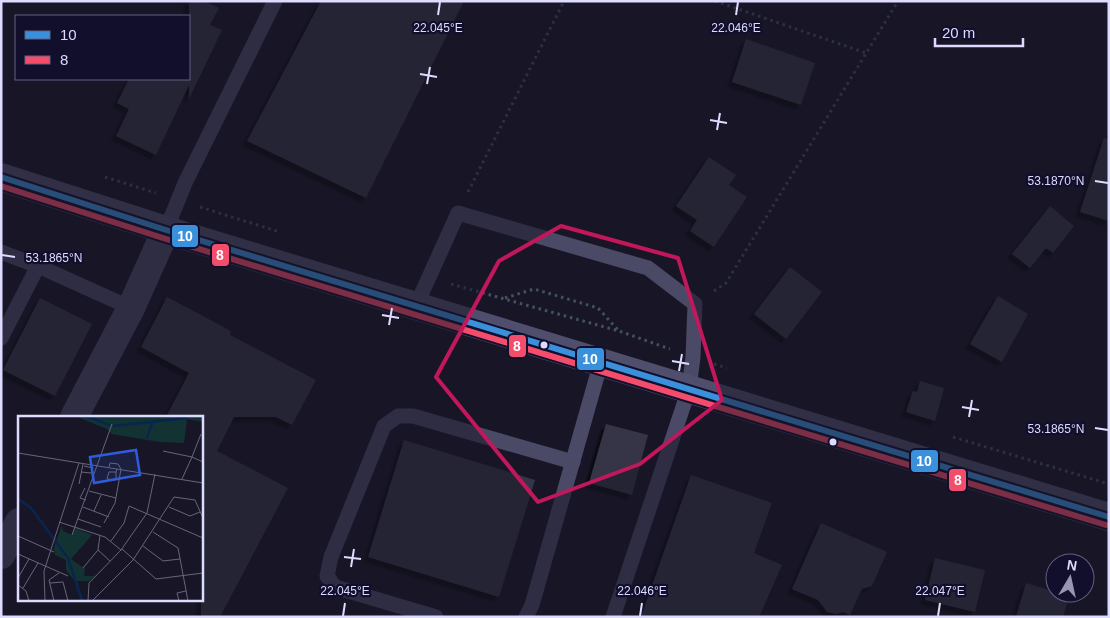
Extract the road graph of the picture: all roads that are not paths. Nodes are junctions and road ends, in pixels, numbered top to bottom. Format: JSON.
{"nodes":[{"id":1,"x":275,"y":1,"type":"edge"},
{"id":2,"x":1,"y":177,"type":"edge"},
{"id":3,"x":166,"y":230,"type":"junction"},
{"id":4,"x":1,"y":252,"type":"edge"},
{"id":5,"x":38,"y":266,"type":"junction"},
{"id":6,"x":416,"y":306,"type":"junction"},
{"id":7,"x":131,"y":308,"type":"junction"},
{"id":8,"x":1,"y":338,"type":"edge"},
{"id":9,"x":601,"y":362,"type":"junction"},
{"id":10,"x":689,"y":389,"type":"junction"},
{"id":11,"x":75,"y":416,"type":"edge"},
{"id":12,"x":573,"y":462,"type":"junction"},
{"id":13,"x":1109,"y":517,"type":"edge"},
{"id":14,"x":18,"y":524,"type":"edge"},
{"id":15,"x":1,"y":555,"type":"edge"},
{"id":16,"x":436,"y":617,"type":"edge"},
{"id":17,"x":526,"y":617,"type":"edge"},
{"id":18,"x":613,"y":617,"type":"edge"}],
"edges":[{"from":1,"to":3,"type":"lane"},
{"from":2,"to":3,"type":"main road"},
{"from":3,"to":6,"type":"main road"},
{"from":3,"to":7,"type":"street"},
{"from":4,"to":5,"type":"lane"},
{"from":5,"to":7,"type":"lane"},
{"from":5,"to":8,"type":"lane"},
{"from":6,"to":9,"type":"main road"},
{"from":6,"to":10,"type":"lane"},
{"from":7,"to":11,"type":"street"},
{"from":9,"to":10,"type":"main road"},
{"from":9,"to":12,"type":"lane"},
{"from":10,"to":13,"type":"main road"},
{"from":10,"to":18,"type":"lane"},
{"from":12,"to":16,"type":"lane"},
{"from":12,"to":17,"type":"lane"},
{"from":14,"to":15,"type":"street"}]}
